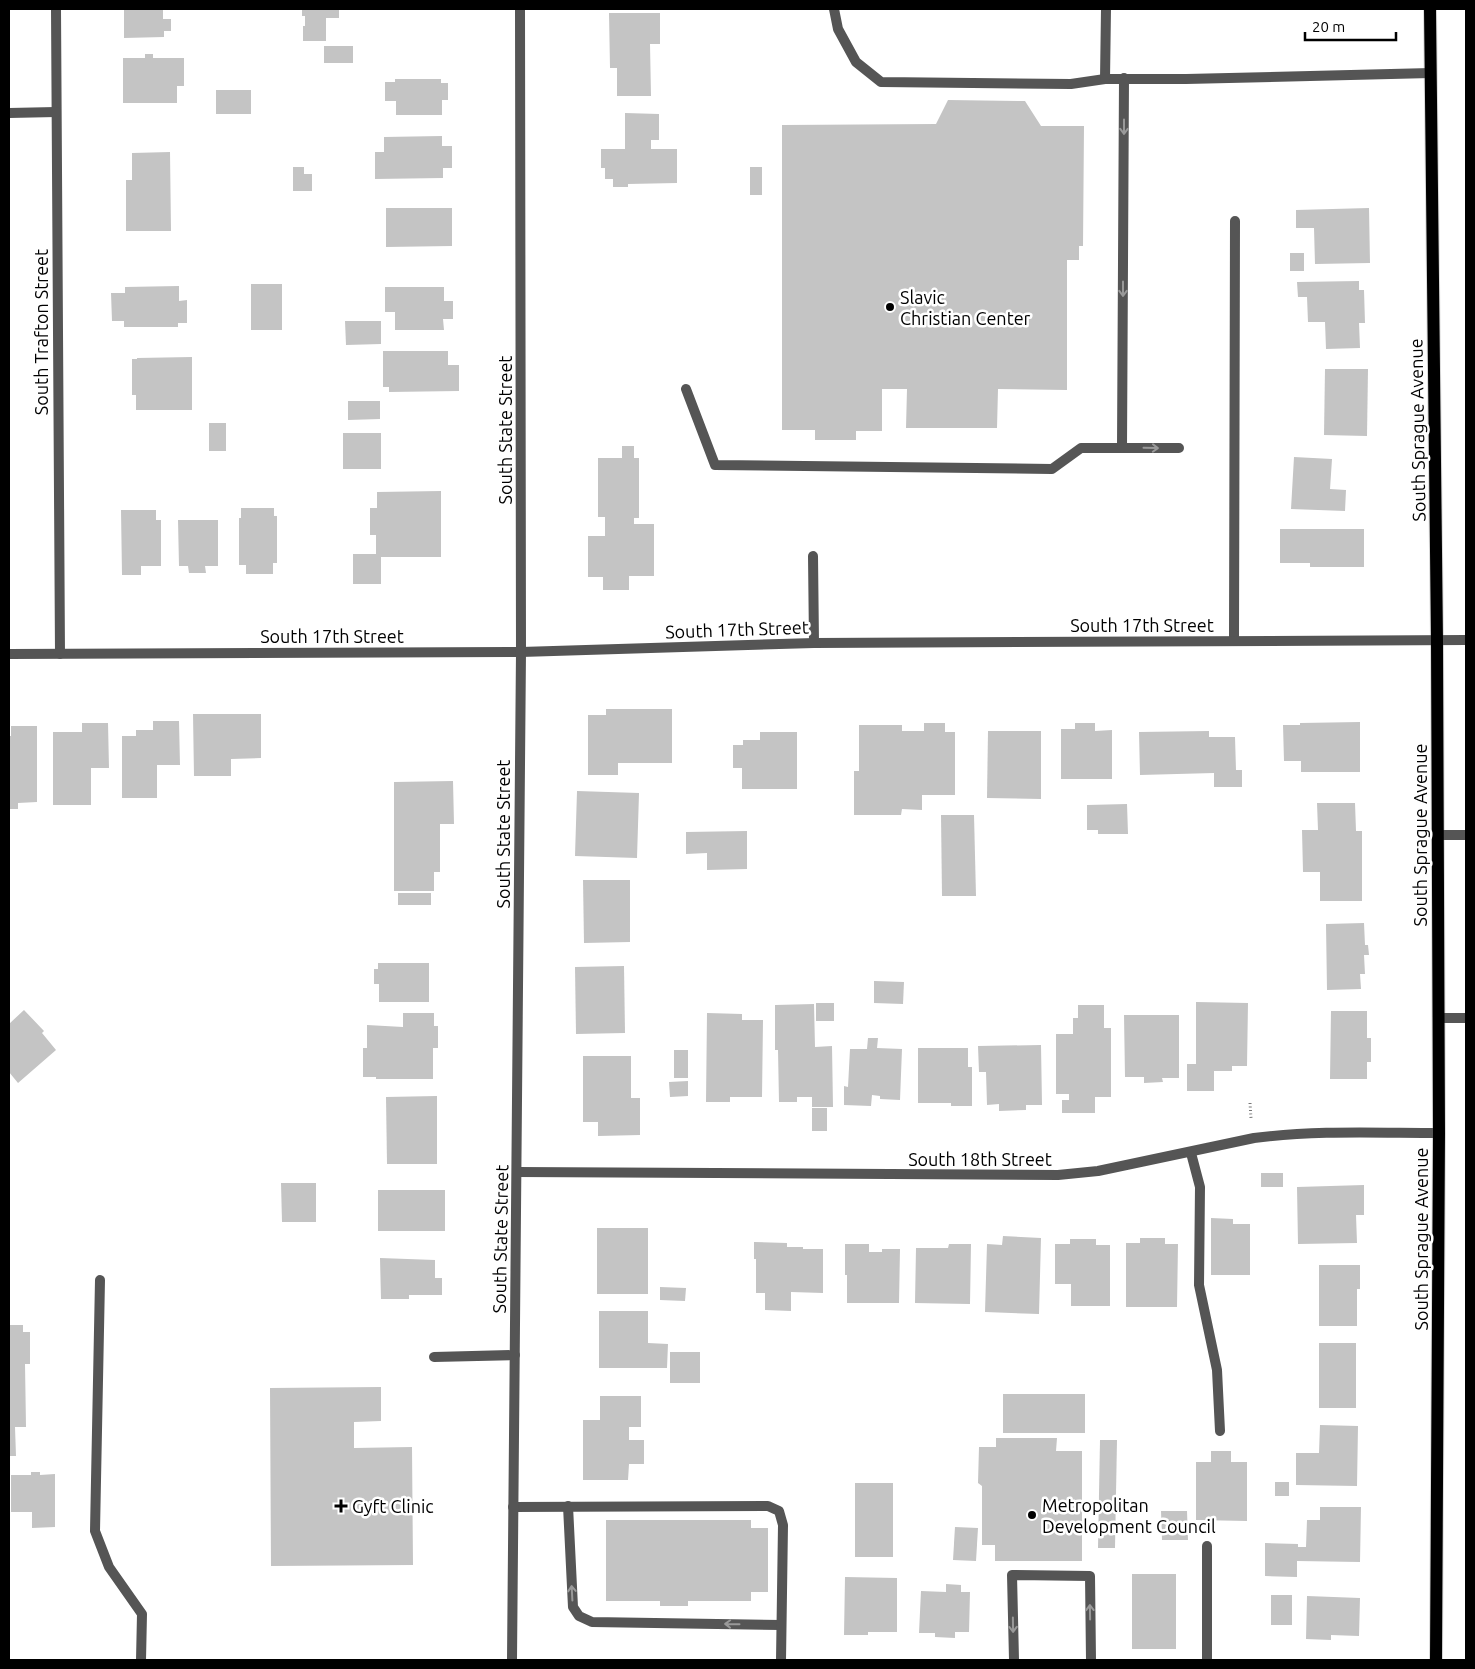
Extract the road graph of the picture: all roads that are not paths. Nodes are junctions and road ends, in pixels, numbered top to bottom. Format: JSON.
{"nodes":[{"id":1,"x":56,"y":9,"type":"edge"},
{"id":2,"x":520,"y":9,"type":"edge"},
{"id":3,"x":834,"y":9,"type":"edge"},
{"id":4,"x":1106,"y":9,"type":"edge"},
{"id":5,"x":1430,"y":9,"type":"edge"},
{"id":6,"x":1431,"y":72,"type":"junction"},
{"id":7,"x":1124,"y":78,"type":"junction"},
{"id":8,"x":1105,"y":79,"type":"junction"},
{"id":9,"x":56,"y":112,"type":"junction"},
{"id":10,"x":9,"y":113,"type":"edge"},
{"id":11,"x":1235,"y":221,"type":"dead end"},
{"id":12,"x":686,"y":389,"type":"dead end"},
{"id":13,"x":1122,"y":447,"type":"junction"},
{"id":14,"x":1179,"y":448,"type":"dead end"},
{"id":15,"x":813,"y":556,"type":"dead end"},
{"id":16,"x":1437,"y":640,"type":"junction"},
{"id":17,"x":1466,"y":640,"type":"edge"},
{"id":18,"x":1234,"y":641,"type":"junction"},
{"id":19,"x":814,"y":642,"type":"junction"},
{"id":20,"x":521,"y":652,"type":"junction"},
{"id":21,"x":9,"y":654,"type":"edge"},
{"id":22,"x":60,"y":654,"type":"junction"},
{"id":23,"x":1438,"y":835,"type":"junction"},
{"id":24,"x":1466,"y":835,"type":"edge"},
{"id":25,"x":1438,"y":1018,"type":"junction"},
{"id":26,"x":1466,"y":1018,"type":"edge"},
{"id":27,"x":1439,"y":1133,"type":"junction"},
{"id":28,"x":1191,"y":1153,"type":"junction"},
{"id":29,"x":517,"y":1172,"type":"junction"},
{"id":30,"x":100,"y":1280,"type":"dead end"},
{"id":31,"x":515,"y":1355,"type":"junction"},
{"id":32,"x":434,"y":1357,"type":"dead end"},
{"id":33,"x":1220,"y":1431,"type":"dead end"},
{"id":34,"x":568,"y":1506,"type":"junction"},
{"id":35,"x":514,"y":1507,"type":"junction"},
{"id":36,"x":1207,"y":1546,"type":"dead end"},
{"id":37,"x":781,"y":1625,"type":"junction"},
{"id":38,"x":142,"y":1660,"type":"edge"},
{"id":39,"x":512,"y":1660,"type":"edge"},
{"id":40,"x":782,"y":1660,"type":"edge"},
{"id":41,"x":1014,"y":1660,"type":"edge"},
{"id":42,"x":1090,"y":1660,"type":"edge"},
{"id":43,"x":1207,"y":1660,"type":"edge"},
{"id":44,"x":1436,"y":1660,"type":"edge"}],
"edges":[{"from":1,"to":9,"type":"street","name":"South Trafton Street"},
{"from":2,"to":20,"type":"street","name":"South State Street"},
{"from":3,"to":8,"type":"street"},
{"from":4,"to":8,"type":"street"},
{"from":5,"to":6,"type":"main road","name":"South Sprague Avenue"},
{"from":6,"to":7,"type":"street"},
{"from":6,"to":16,"type":"main road","name":"South Sprague Avenue"},
{"from":7,"to":8,"type":"street"},
{"from":7,"to":13,"type":"street","one_way":true},
{"from":9,"to":10,"type":"street"},
{"from":9,"to":22,"type":"street","name":"South Trafton Street"},
{"from":11,"to":18,"type":"street"},
{"from":12,"to":13,"type":"street"},
{"from":13,"to":14,"type":"street","one_way":true},
{"from":15,"to":19,"type":"street"},
{"from":16,"to":17,"type":"street","name":"South 17th Street"},
{"from":16,"to":18,"type":"street","name":"South 17th Street"},
{"from":16,"to":23,"type":"main road","name":"South Sprague Avenue"},
{"from":18,"to":19,"type":"street","name":"South 17th Street"},
{"from":19,"to":20,"type":"street","name":"South 17th Street"},
{"from":20,"to":22,"type":"street","name":"South 17th Street"},
{"from":20,"to":29,"type":"street","name":"South State Street"},
{"from":21,"to":22,"type":"street","name":"South 17th Street"},
{"from":23,"to":24,"type":"street"},
{"from":23,"to":25,"type":"main road","name":"South Sprague Avenue"},
{"from":25,"to":26,"type":"street"},
{"from":25,"to":27,"type":"main road","name":"South Sprague Avenue"},
{"from":27,"to":28,"type":"street","name":"South 18th Street"},
{"from":27,"to":44,"type":"main road","name":"South Sprague Avenue"},
{"from":28,"to":29,"type":"street","name":"South 18th Street"},
{"from":28,"to":33,"type":"street"},
{"from":29,"to":31,"type":"street","name":"South State Street"},
{"from":30,"to":38,"type":"street"},
{"from":31,"to":32,"type":"street"},
{"from":31,"to":35,"type":"street","name":"South State Street"},
{"from":34,"to":35,"type":"street"},
{"from":37,"to":34,"type":"street","one_way":true},
{"from":34,"to":37,"type":"street"},
{"from":35,"to":39,"type":"street","name":"South State Street"},
{"from":36,"to":43,"type":"street"},
{"from":37,"to":40,"type":"street"},
{"from":42,"to":41,"type":"street","one_way":true}]}
